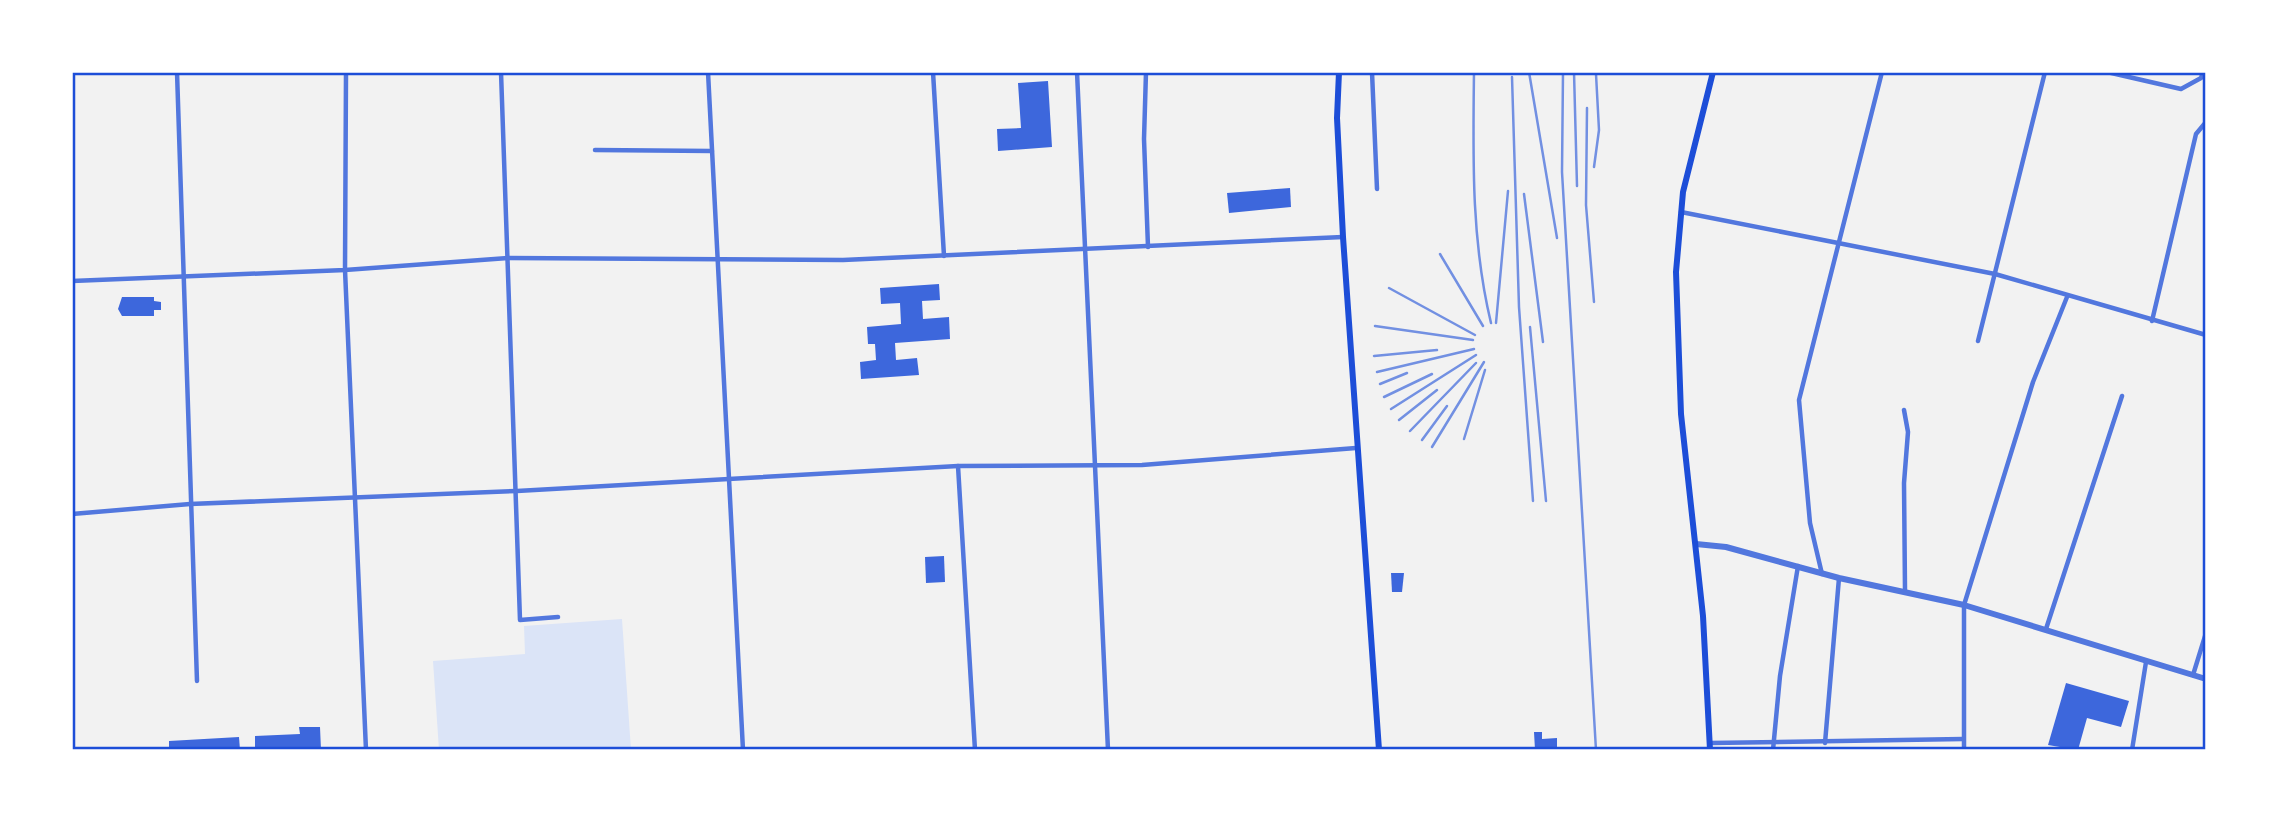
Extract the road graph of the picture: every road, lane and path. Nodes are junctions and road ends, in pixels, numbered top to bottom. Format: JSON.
{"nodes":[{"id":1,"x":177,"y":72,"type":"edge"},
{"id":2,"x":345,"y":72,"type":"edge"},
{"id":3,"x":501,"y":72,"type":"edge"},
{"id":4,"x":708,"y":72,"type":"edge"},
{"id":5,"x":933,"y":72,"type":"edge"},
{"id":6,"x":1077,"y":72,"type":"edge"},
{"id":7,"x":1146,"y":72,"type":"edge"},
{"id":8,"x":1339,"y":72,"type":"edge"},
{"id":9,"x":1372,"y":72,"type":"edge"},
{"id":10,"x":1713,"y":72,"type":"edge"},
{"id":11,"x":1882,"y":72,"type":"edge"},
{"id":12,"x":2045,"y":72,"type":"edge"},
{"id":13,"x":2107,"y":72,"type":"edge"},
{"id":14,"x":2203,"y":72,"type":"edge"},
{"id":15,"x":2206,"y":122,"type":"edge"},
{"id":16,"x":595,"y":150,"type":"dead end"},
{"id":17,"x":712,"y":151,"type":"junction"},
{"id":18,"x":1377,"y":189,"type":"dead end"},
{"id":19,"x":1681,"y":212,"type":"junction"},
{"id":20,"x":1343,"y":237,"type":"junction"},
{"id":21,"x":1838,"y":241,"type":"junction"},
{"id":22,"x":1148,"y":247,"type":"junction"},
{"id":23,"x":1083,"y":249,"type":"junction"},
{"id":24,"x":944,"y":256,"type":"junction"},
{"id":25,"x":508,"y":258,"type":"junction"},
{"id":26,"x":717,"y":259,"type":"junction"},
{"id":27,"x":345,"y":270,"type":"junction"},
{"id":28,"x":1995,"y":274,"type":"junction"},
{"id":29,"x":182,"y":276,"type":"junction"},
{"id":30,"x":72,"y":281,"type":"edge"},
{"id":31,"x":2067,"y":297,"type":"junction"},
{"id":32,"x":2152,"y":321,"type":"junction"},
{"id":33,"x":2206,"y":335,"type":"edge"},
{"id":34,"x":1978,"y":341,"type":"dead end"},
{"id":35,"x":2122,"y":396,"type":"dead end"},
{"id":36,"x":1904,"y":410,"type":"dead end"},
{"id":37,"x":1356,"y":448,"type":"junction"},
{"id":38,"x":1094,"y":464,"type":"junction"},
{"id":39,"x":958,"y":466,"type":"junction"},
{"id":40,"x":732,"y":481,"type":"junction"},
{"id":41,"x":517,"y":491,"type":"junction"},
{"id":42,"x":355,"y":496,"type":"junction"},
{"id":43,"x":190,"y":504,"type":"junction"},
{"id":44,"x":72,"y":514,"type":"edge"},
{"id":45,"x":1696,"y":544,"type":"junction"},
{"id":46,"x":1798,"y":566,"type":"junction"},
{"id":47,"x":1822,"y":574,"type":"junction"},
{"id":48,"x":1839,"y":578,"type":"junction"},
{"id":49,"x":1905,"y":590,"type":"junction"},
{"id":50,"x":1964,"y":605,"type":"junction"},
{"id":51,"x":558,"y":617,"type":"dead end"},
{"id":52,"x":2046,"y":629,"type":"junction"},
{"id":53,"x":2206,"y":633,"type":"edge"},
{"id":54,"x":2146,"y":662,"type":"junction"},
{"id":55,"x":2193,"y":675,"type":"junction"},
{"id":56,"x":2206,"y":680,"type":"edge"},
{"id":57,"x":197,"y":681,"type":"dead end"},
{"id":58,"x":1963,"y":739,"type":"junction"},
{"id":59,"x":1773,"y":741,"type":"junction"},
{"id":60,"x":1825,"y":743,"type":"junction"},
{"id":61,"x":1710,"y":747,"type":"edge"},
{"id":62,"x":366,"y":750,"type":"edge"},
{"id":63,"x":743,"y":750,"type":"edge"},
{"id":64,"x":975,"y":750,"type":"edge"},
{"id":65,"x":1108,"y":750,"type":"edge"},
{"id":66,"x":1380,"y":750,"type":"edge"},
{"id":67,"x":1773,"y":750,"type":"edge"},
{"id":68,"x":1964,"y":750,"type":"edge"},
{"id":69,"x":2132,"y":750,"type":"edge"}],
"edges":[{"from":1,"to":29,"type":"street"},
{"from":2,"to":27,"type":"street"},
{"from":3,"to":25,"type":"street"},
{"from":4,"to":17,"type":"street"},
{"from":5,"to":24,"type":"street"},
{"from":6,"to":23,"type":"street"},
{"from":7,"to":22,"type":"street"},
{"from":8,"to":20,"type":"main road"},
{"from":9,"to":18,"type":"street"},
{"from":10,"to":19,"type":"main road"},
{"from":11,"to":21,"type":"street"},
{"from":12,"to":28,"type":"street"},
{"from":13,"to":14,"type":"street"},
{"from":15,"to":32,"type":"street"},
{"from":16,"to":17,"type":"street"},
{"from":17,"to":26,"type":"street"},
{"from":19,"to":21,"type":"street"},
{"from":19,"to":45,"type":"main road"},
{"from":20,"to":22,"type":"street"},
{"from":20,"to":37,"type":"main road"},
{"from":21,"to":28,"type":"street"},
{"from":21,"to":47,"type":"street"},
{"from":22,"to":23,"type":"street"},
{"from":23,"to":24,"type":"street"},
{"from":23,"to":38,"type":"street"},
{"from":24,"to":26,"type":"street"},
{"from":25,"to":26,"type":"street"},
{"from":25,"to":27,"type":"street"},
{"from":25,"to":41,"type":"street"},
{"from":26,"to":40,"type":"street"},
{"from":27,"to":29,"type":"street"},
{"from":27,"to":42,"type":"street"},
{"from":28,"to":31,"type":"street"},
{"from":28,"to":34,"type":"street"},
{"from":29,"to":30,"type":"street"},
{"from":29,"to":43,"type":"street"},
{"from":31,"to":32,"type":"street"},
{"from":31,"to":50,"type":"street"},
{"from":32,"to":33,"type":"street"},
{"from":35,"to":52,"type":"street"},
{"from":36,"to":49,"type":"street"},
{"from":37,"to":38,"type":"street"},
{"from":37,"to":66,"type":"main road"},
{"from":38,"to":39,"type":"street"},
{"from":38,"to":65,"type":"street"},
{"from":39,"to":40,"type":"street"},
{"from":39,"to":64,"type":"street"},
{"from":40,"to":41,"type":"street"},
{"from":40,"to":63,"type":"street"},
{"from":41,"to":42,"type":"street"},
{"from":41,"to":51,"type":"street"},
{"from":42,"to":43,"type":"street"},
{"from":42,"to":62,"type":"street"},
{"from":43,"to":44,"type":"street"},
{"from":43,"to":57,"type":"street"},
{"from":45,"to":46,"type":"street"},
{"from":45,"to":61,"type":"main road"},
{"from":46,"to":47,"type":"street"},
{"from":46,"to":59,"type":"street"},
{"from":47,"to":48,"type":"street"},
{"from":48,"to":49,"type":"street"},
{"from":48,"to":60,"type":"street"},
{"from":49,"to":50,"type":"street"},
{"from":50,"to":52,"type":"street"},
{"from":50,"to":58,"type":"street"},
{"from":52,"to":54,"type":"street"},
{"from":53,"to":55,"type":"street"},
{"from":54,"to":55,"type":"street"},
{"from":54,"to":69,"type":"street"},
{"from":55,"to":56,"type":"street"},
{"from":58,"to":60,"type":"street"},
{"from":58,"to":68,"type":"street"},
{"from":59,"to":60,"type":"street"},
{"from":59,"to":61,"type":"street"},
{"from":59,"to":67,"type":"street"}]}
